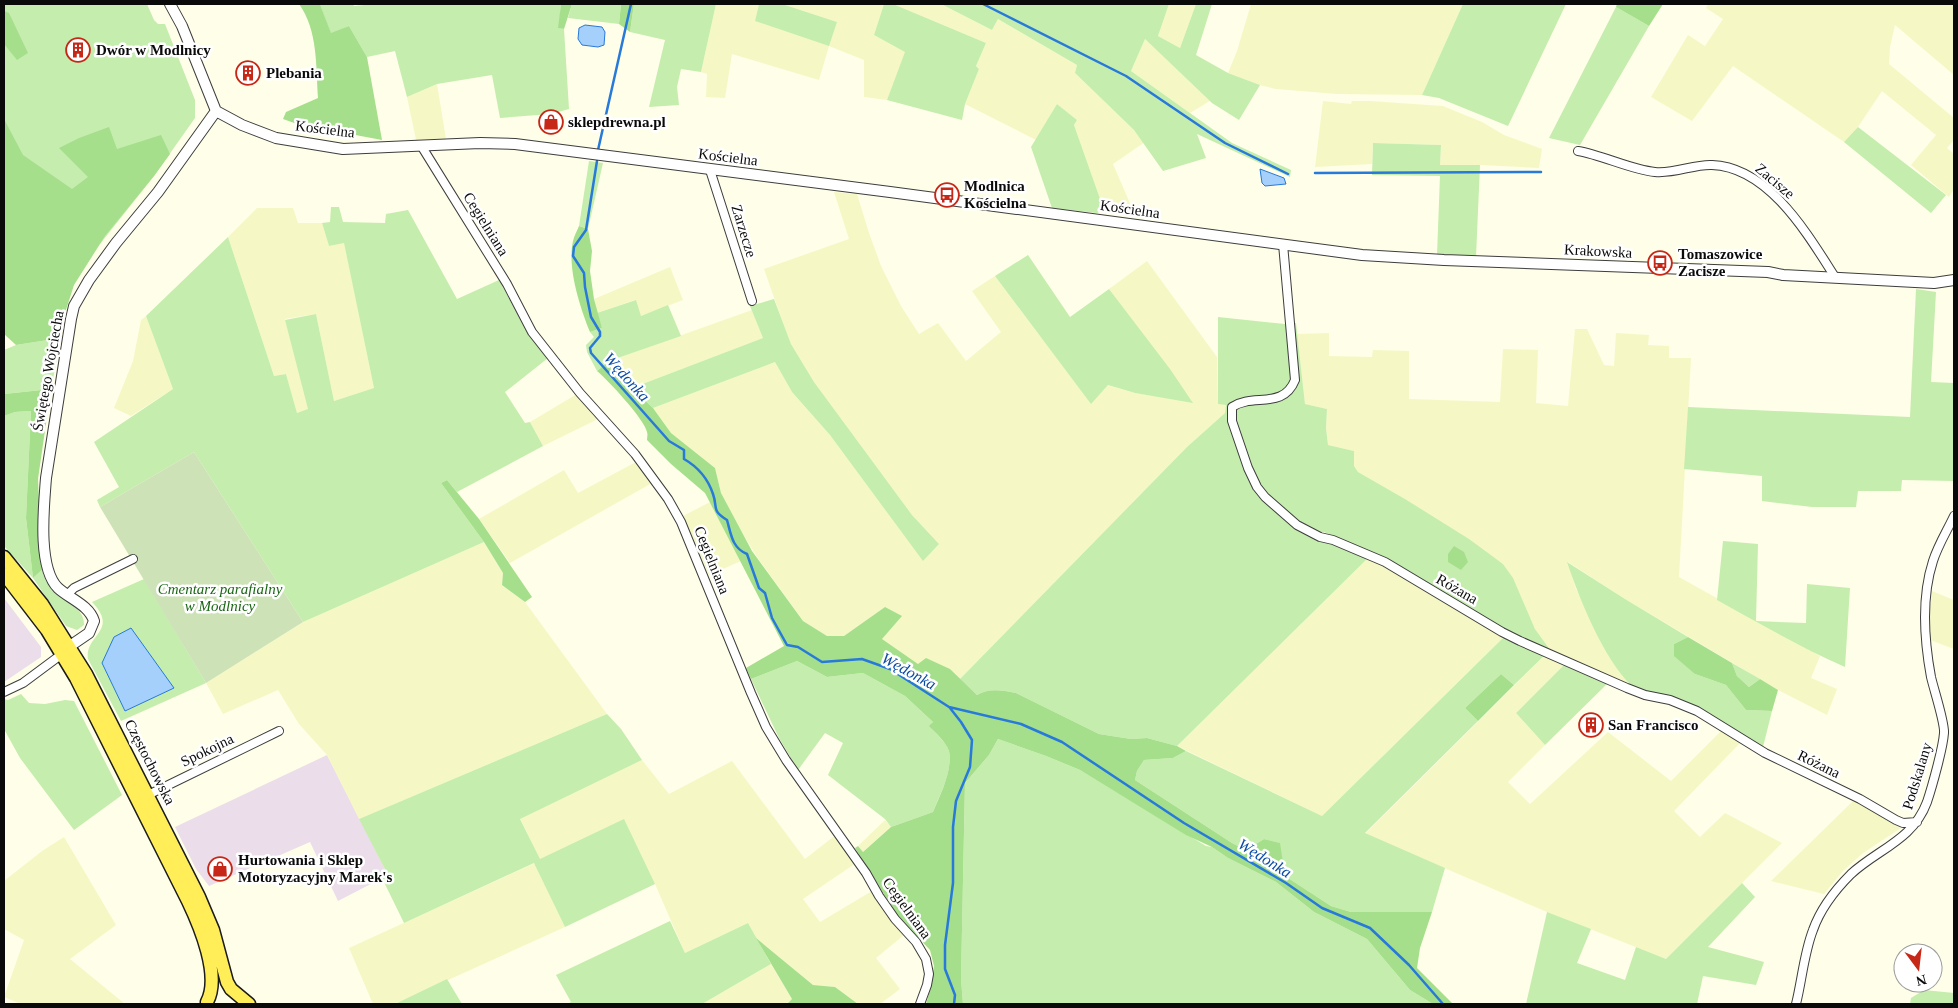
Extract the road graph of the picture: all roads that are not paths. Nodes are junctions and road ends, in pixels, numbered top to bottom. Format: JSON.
{"nodes":[{"id":1,"x":170,"y":4,"type":"edge"},
{"id":2,"x":216,"y":111,"type":"junction"},
{"id":3,"x":422,"y":147,"type":"junction"},
{"id":4,"x":1578,"y":151,"type":"dead end"},
{"id":5,"x":710,"y":170,"type":"junction"},
{"id":6,"x":1241,"y":239,"type":"joint"},
{"id":7,"x":1283,"y":244,"type":"junction"},
{"id":8,"x":1835,"y":277,"type":"junction"},
{"id":9,"x":1954,"y":281,"type":"edge"},
{"id":10,"x":752,"y":301,"type":"dead end"},
{"id":11,"x":1954,"y":516,"type":"edge"},
{"id":12,"x":4,"y":557,"type":"edge"},
{"id":13,"x":133,"y":560,"type":"dead end"},
{"id":14,"x":4,"y":574,"type":"edge"},
{"id":15,"x":67,"y":595,"type":"junction"},
{"id":16,"x":66,"y":650,"type":"junction"},
{"id":17,"x":4,"y":692,"type":"edge"},
{"id":18,"x":279,"y":731,"type":"dead end"},
{"id":19,"x":148,"y":795,"type":"junction"},
{"id":20,"x":1917,"y":822,"type":"junction"},
{"id":21,"x":244,"y":1000,"type":"edge"},
{"id":22,"x":206,"y":1003,"type":"edge"},
{"id":23,"x":920,"y":1004,"type":"edge"},
{"id":24,"x":1796,"y":1004,"type":"edge"}],
"edges":[{"from":1,"to":2,"type":"street"},
{"from":2,"to":3,"type":"street","name":"Kościelna"},
{"from":2,"to":15,"type":"street","name":"Świętego Wojciecha"},
{"from":3,"to":5,"type":"street","name":"Kościelna"},
{"from":3,"to":23,"type":"street","name":"Cegielniana"},
{"from":4,"to":8,"type":"street","name":"Zacisze"},
{"from":5,"to":6,"type":"street","name":"Kościelna"},
{"from":5,"to":10,"type":"street","name":"Zarzecze"},
{"from":6,"to":7,"type":"street","name":"Krakowska"},
{"from":7,"to":8,"type":"street","name":"Krakowska"},
{"from":7,"to":20,"type":"street","name":"Różana"},
{"from":8,"to":9,"type":"street","name":"Krakowska"},
{"from":11,"to":20,"type":"street","name":"Podskalany"},
{"from":12,"to":16,"type":"main road","name":"Częstochowska"},
{"from":13,"to":15,"type":"street"},
{"from":14,"to":16,"type":"main road","name":"Częstochowska"},
{"from":15,"to":16,"type":"street","name":"Świętego Wojciecha"},
{"from":16,"to":17,"type":"street"},
{"from":16,"to":19,"type":"main road","name":"Częstochowska"},
{"from":16,"to":22,"type":"main road","name":"Częstochowska"},
{"from":18,"to":19,"type":"street","name":"Spokojna"},
{"from":19,"to":21,"type":"main road","name":"Częstochowska"},
{"from":20,"to":24,"type":"street","name":"Podskalany"},
{"from":21,"to":22,"type":"main road"}]}
